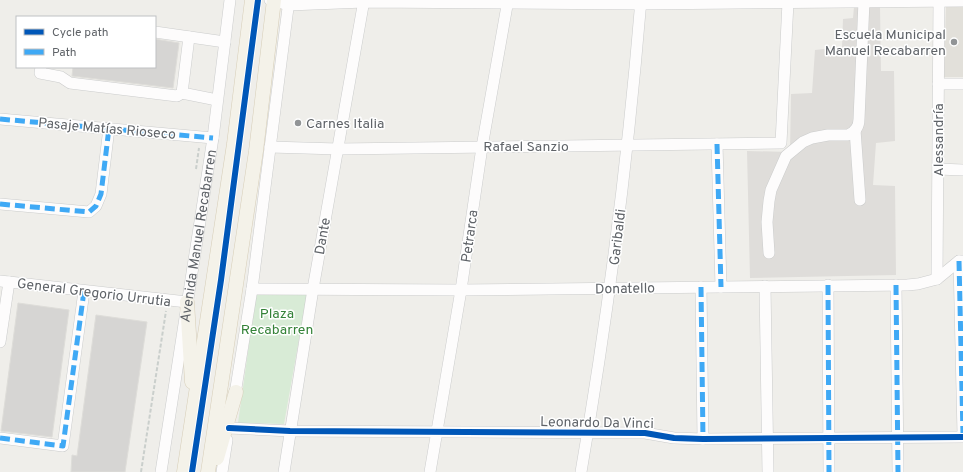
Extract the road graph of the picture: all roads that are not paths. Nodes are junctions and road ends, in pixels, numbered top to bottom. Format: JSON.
{"nodes":[{"id":1,"x":230,"y":0,"type":"edge"},
{"id":2,"x":252,"y":0,"type":"edge"},
{"id":3,"x":272,"y":0,"type":"edge"},
{"id":4,"x":939,"y":0,"type":"edge"},
{"id":5,"x":364,"y":1,"type":"edge"},
{"id":6,"x":864,"y":1,"type":"junction"},
{"id":7,"x":963,"y":1,"type":"edge"},
{"id":8,"x":508,"y":2,"type":"edge"},
{"id":9,"x":641,"y":2,"type":"edge"},
{"id":10,"x":788,"y":2,"type":"junction"},
{"id":11,"x":289,"y":3,"type":"edge"},
{"id":12,"x":156,"y":32,"type":"edge"},
{"id":13,"x":189,"y":37,"type":"junction"},
{"id":14,"x":225,"y":42,"type":"junction"},
{"id":15,"x":41,"y":68,"type":"edge"},
{"id":16,"x":938,"y":84,"type":"junction"},
{"id":17,"x":963,"y":84,"type":"edge"},
{"id":18,"x":182,"y":93,"type":"junction"},
{"id":19,"x":217,"y":100,"type":"junction"},
{"id":20,"x":0,"y":119,"type":"edge"},
{"id":21,"x":109,"y":128,"type":"junction"},
{"id":22,"x":855,"y":130,"type":"junction"},
{"id":23,"x":213,"y":138,"type":"junction"},
{"id":24,"x":717,"y":144,"type":"junction"},
{"id":25,"x":628,"y":146,"type":"junction"},
{"id":26,"x":270,"y":147,"type":"junction"},
{"id":27,"x":482,"y":147,"type":"junction"},
{"id":28,"x":338,"y":149,"type":"junction"},
{"id":29,"x":938,"y":169,"type":"junction"},
{"id":30,"x":963,"y":170,"type":"edge"},
{"id":31,"x":860,"y":200,"type":"dead end"},
{"id":32,"x":0,"y":204,"type":"edge"},
{"id":33,"x":769,"y":253,"type":"dead end"},
{"id":34,"x":961,"y":261,"type":"edge"},
{"id":35,"x":937,"y":279,"type":"junction"},
{"id":36,"x":5,"y":281,"type":"edge"},
{"id":37,"x":896,"y":285,"type":"junction"},
{"id":38,"x":765,"y":286,"type":"junction"},
{"id":39,"x":828,"y":286,"type":"junction"},
{"id":40,"x":701,"y":287,"type":"junction"},
{"id":41,"x":721,"y":287,"type":"junction"},
{"id":42,"x":611,"y":288,"type":"junction"},
{"id":43,"x":252,"y":289,"type":"junction"},
{"id":44,"x":313,"y":289,"type":"junction"},
{"id":45,"x":462,"y":290,"type":"junction"},
{"id":46,"x":84,"y":291,"type":"junction"},
{"id":47,"x":187,"y":302,"type":"junction"},
{"id":48,"x":0,"y":342,"type":"edge"},
{"id":49,"x":236,"y":392,"type":"junction"},
{"id":50,"x":194,"y":407,"type":"junction"},
{"id":51,"x":229,"y":428,"type":"junction"},
{"id":52,"x":290,"y":431,"type":"junction"},
{"id":53,"x":436,"y":432,"type":"junction"},
{"id":54,"x":588,"y":433,"type":"junction"},
{"id":55,"x":963,"y":436,"type":"edge"},
{"id":56,"x":897,"y":437,"type":"junction"},
{"id":57,"x":0,"y":438,"type":"edge"},
{"id":58,"x":767,"y":438,"type":"junction"},
{"id":59,"x":828,"y":438,"type":"junction"},
{"id":60,"x":703,"y":439,"type":"junction"},
{"id":61,"x":161,"y":472,"type":"edge"},
{"id":62,"x":184,"y":472,"type":"edge"},
{"id":63,"x":208,"y":472,"type":"edge"},
{"id":64,"x":214,"y":472,"type":"edge"},
{"id":65,"x":222,"y":472,"type":"edge"},
{"id":66,"x":284,"y":472,"type":"edge"},
{"id":67,"x":430,"y":472,"type":"edge"},
{"id":68,"x":582,"y":472,"type":"edge"},
{"id":69,"x":768,"y":472,"type":"edge"},
{"id":70,"x":829,"y":472,"type":"edge"},
{"id":71,"x":898,"y":472,"type":"edge"}],
"edges":[{"from":1,"to":14,"type":"street","name":"Avenida Manuel Recabarren"},
{"from":2,"to":50,"type":"main road","name":"Avenida Manuel Recabarren"},
{"from":3,"to":11,"type":"street"},
{"from":3,"to":63,"type":"main road"},
{"from":4,"to":6,"type":"street"},
{"from":4,"to":7,"type":"street"},
{"from":4,"to":16,"type":"street","name":"Alessandría"},
{"from":5,"to":8,"type":"street"},
{"from":5,"to":11,"type":"street"},
{"from":5,"to":28,"type":"street","name":"Dante"},
{"from":6,"to":10,"type":"street"},
{"from":6,"to":22,"type":"street"},
{"from":8,"to":9,"type":"street"},
{"from":8,"to":27,"type":"street","name":"Petrarca"},
{"from":9,"to":10,"type":"street"},
{"from":9,"to":25,"type":"street","name":"Garibaldi"},
{"from":10,"to":24,"type":"street","name":"Rafael Sanzio"},
{"from":11,"to":26,"type":"street"},
{"from":12,"to":13,"type":"street"},
{"from":13,"to":14,"type":"street"},
{"from":13,"to":18,"type":"street"},
{"from":14,"to":19,"type":"street","name":"Avenida Manuel Recabarren"},
{"from":15,"to":18,"type":"street"},
{"from":16,"to":17,"type":"street"},
{"from":16,"to":29,"type":"street","name":"Alessandría"},
{"from":18,"to":19,"type":"street"},
{"from":19,"to":23,"type":"street","name":"Avenida Manuel Recabarren"},
{"from":20,"to":21,"type":"street","name":"Pasaje Matías Rioseco"},
{"from":21,"to":23,"type":"street","name":"Pasaje Matías Rioseco"},
{"from":21,"to":32,"type":"street"},
{"from":22,"to":31,"type":"street"},
{"from":22,"to":33,"type":"street"},
{"from":23,"to":47,"type":"street","name":"Avenida Manuel Recabarren"},
{"from":24,"to":25,"type":"street","name":"Rafael Sanzio"},
{"from":24,"to":41,"type":"street"},
{"from":25,"to":27,"type":"street","name":"Rafael Sanzio"},
{"from":25,"to":42,"type":"street","name":"Garibaldi"},
{"from":26,"to":28,"type":"street","name":"Rafael Sanzio"},
{"from":26,"to":43,"type":"street"},
{"from":27,"to":28,"type":"street","name":"Rafael Sanzio"},
{"from":27,"to":45,"type":"street","name":"Petrarca"},
{"from":28,"to":44,"type":"street","name":"Dante"},
{"from":29,"to":30,"type":"street"},
{"from":29,"to":35,"type":"street","name":"Alessandría"},
{"from":34,"to":35,"type":"street"},
{"from":34,"to":55,"type":"street"},
{"from":35,"to":37,"type":"street","name":"Donatello"},
{"from":36,"to":46,"type":"street","name":"General Gregorio Urrutia"},
{"from":36,"to":48,"type":"street"},
{"from":37,"to":39,"type":"street","name":"Donatello"},
{"from":37,"to":56,"type":"street"},
{"from":38,"to":39,"type":"street","name":"Donatello"},
{"from":38,"to":41,"type":"street","name":"Donatello"},
{"from":38,"to":58,"type":"street"},
{"from":39,"to":59,"type":"street"},
{"from":40,"to":41,"type":"street","name":"Donatello"},
{"from":40,"to":42,"type":"street","name":"Donatello"},
{"from":40,"to":60,"type":"street"},
{"from":42,"to":45,"type":"street","name":"Donatello"},
{"from":42,"to":54,"type":"street","name":"Garibaldi"},
{"from":43,"to":44,"type":"street","name":"Donatello"},
{"from":43,"to":49,"type":"street"},
{"from":44,"to":45,"type":"street","name":"Donatello"},
{"from":44,"to":52,"type":"street","name":"Dante"},
{"from":45,"to":53,"type":"street","name":"Petrarca"},
{"from":46,"to":47,"type":"street","name":"General Gregorio Urrutia"},
{"from":46,"to":57,"type":"street"},
{"from":47,"to":50,"type":"main road"},
{"from":47,"to":61,"type":"street","name":"Avenida Manuel Recabarren"},
{"from":49,"to":51,"type":"street"},
{"from":49,"to":64,"type":"main road"},
{"from":50,"to":62,"type":"main road","name":"Avenida Manuel Recabarren"},
{"from":51,"to":52,"type":"street","name":"Leonardo Da Vinci"},
{"from":51,"to":65,"type":"street"},
{"from":52,"to":53,"type":"street","name":"Leonardo Da Vinci"},
{"from":52,"to":66,"type":"street","name":"Dante"},
{"from":53,"to":54,"type":"street","name":"Leonardo Da Vinci"},
{"from":53,"to":67,"type":"street","name":"Petrarca"},
{"from":54,"to":60,"type":"street","name":"Leonardo Da Vinci"},
{"from":54,"to":68,"type":"street","name":"Garibaldi"},
{"from":55,"to":56,"type":"street","name":"Leonardo Da Vinci"},
{"from":56,"to":59,"type":"street","name":"Leonardo Da Vinci"},
{"from":56,"to":71,"type":"street"},
{"from":58,"to":59,"type":"street","name":"Leonardo Da Vinci"},
{"from":58,"to":60,"type":"street","name":"Leonardo Da Vinci"},
{"from":58,"to":69,"type":"street"},
{"from":59,"to":70,"type":"street"}]}
